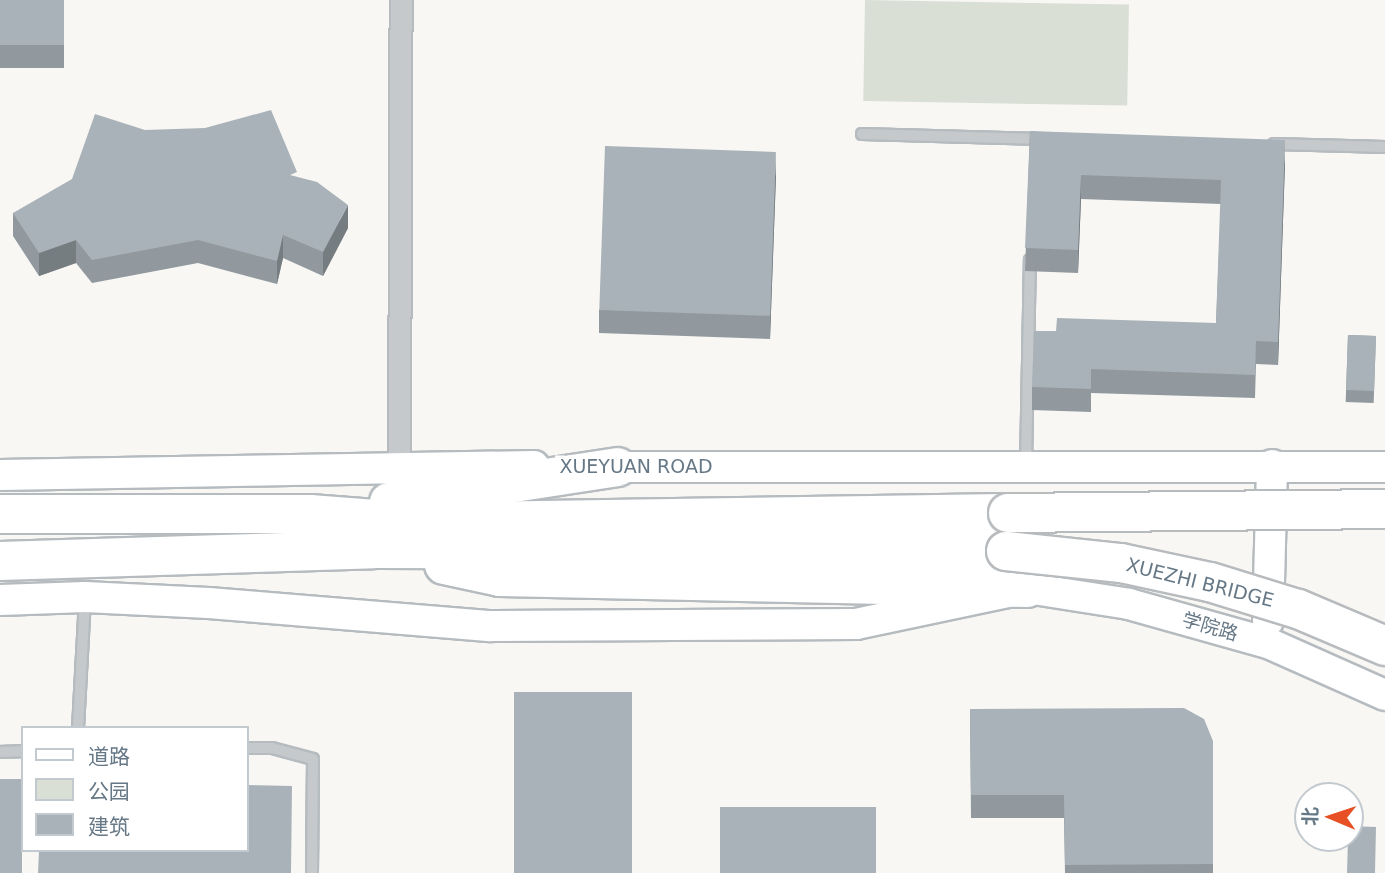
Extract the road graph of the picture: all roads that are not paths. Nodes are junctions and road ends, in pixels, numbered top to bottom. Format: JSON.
{"nodes":[{"id":1,"x":401,"y":0,"type":"edge"},
{"id":2,"x":862,"y":134,"type":"dead end"},
{"id":3,"x":1033,"y":138,"type":"junction"},
{"id":4,"x":1061,"y":139,"type":"edge"},
{"id":5,"x":1255,"y":144,"type":"edge"},
{"id":6,"x":1385,"y":147,"type":"edge"},
{"id":7,"x":1033,"y":152,"type":"edge"},
{"id":8,"x":1031,"y":249,"type":"edge"},
{"id":9,"x":1272,"y":465,"type":"junction"},
{"id":10,"x":399,"y":466,"type":"junction"},
{"id":11,"x":1026,"y":466,"type":"junction"},
{"id":12,"x":617,"y":467,"type":"junction"},
{"id":13,"x":1385,"y":467,"type":"edge"},
{"id":14,"x":0,"y":475,"type":"edge"},
{"id":15,"x":1385,"y":509,"type":"edge"},
{"id":16,"x":0,"y":513,"type":"edge"},
{"id":17,"x":310,"y":514,"type":"junction"},
{"id":18,"x":374,"y":549,"type":"junction"},
{"id":19,"x":0,"y":561,"type":"edge"},
{"id":20,"x":65,"y":562,"type":"junction"},
{"id":21,"x":0,"y":587,"type":"edge"},
{"id":22,"x":1027,"y":588,"type":"junction"},
{"id":23,"x":85,"y":597,"type":"junction"},
{"id":24,"x":0,"y":600,"type":"edge"},
{"id":25,"x":1268,"y":643,"type":"junction"},
{"id":26,"x":1385,"y":646,"type":"edge"},
{"id":27,"x":1385,"y":695,"type":"edge"},
{"id":28,"x":78,"y":726,"type":"edge"},
{"id":29,"x":248,"y":748,"type":"edge"},
{"id":30,"x":21,"y":751,"type":"edge"},
{"id":31,"x":0,"y":752,"type":"edge"},
{"id":32,"x":312,"y":873,"type":"edge"}],
"edges":[{"from":1,"to":10,"type":"street"},
{"from":2,"to":3,"type":"lane"},
{"from":3,"to":4,"type":"lane"},
{"from":3,"to":7,"type":"lane"},
{"from":5,"to":6,"type":"lane"},
{"from":8,"to":11,"type":"lane"},
{"from":9,"to":11,"type":"street","name":"XUEYUAN ROAD"},
{"from":9,"to":13,"type":"street"},
{"from":9,"to":25,"type":"street"},
{"from":10,"to":12,"type":"street","name":"XUEYUAN ROAD"},
{"from":10,"to":14,"type":"street","name":"XUEYUAN ROAD"},
{"from":11,"to":12,"type":"street","name":"XUEYUAN ROAD"},
{"from":12,"to":17,"type":"highway"},
{"from":15,"to":17,"type":"highway","bridge":true},
{"from":16,"to":17,"type":"highway"},
{"from":18,"to":20,"type":"highway"},
{"from":18,"to":22,"type":"highway"},
{"from":18,"to":26,"type":"highway","name":"XUEZHI BRIDGE","bridge":true},
{"from":19,"to":20,"type":"highway"},
{"from":20,"to":21,"type":"highway"},
{"from":22,"to":23,"type":"street"},
{"from":22,"to":25,"type":"street","name":"学院路"},
{"from":23,"to":24,"type":"street"},
{"from":23,"to":28,"type":"lane"},
{"from":25,"to":27,"type":"street","name":"学院路"},
{"from":29,"to":32,"type":"lane"},
{"from":30,"to":31,"type":"lane"}]}
